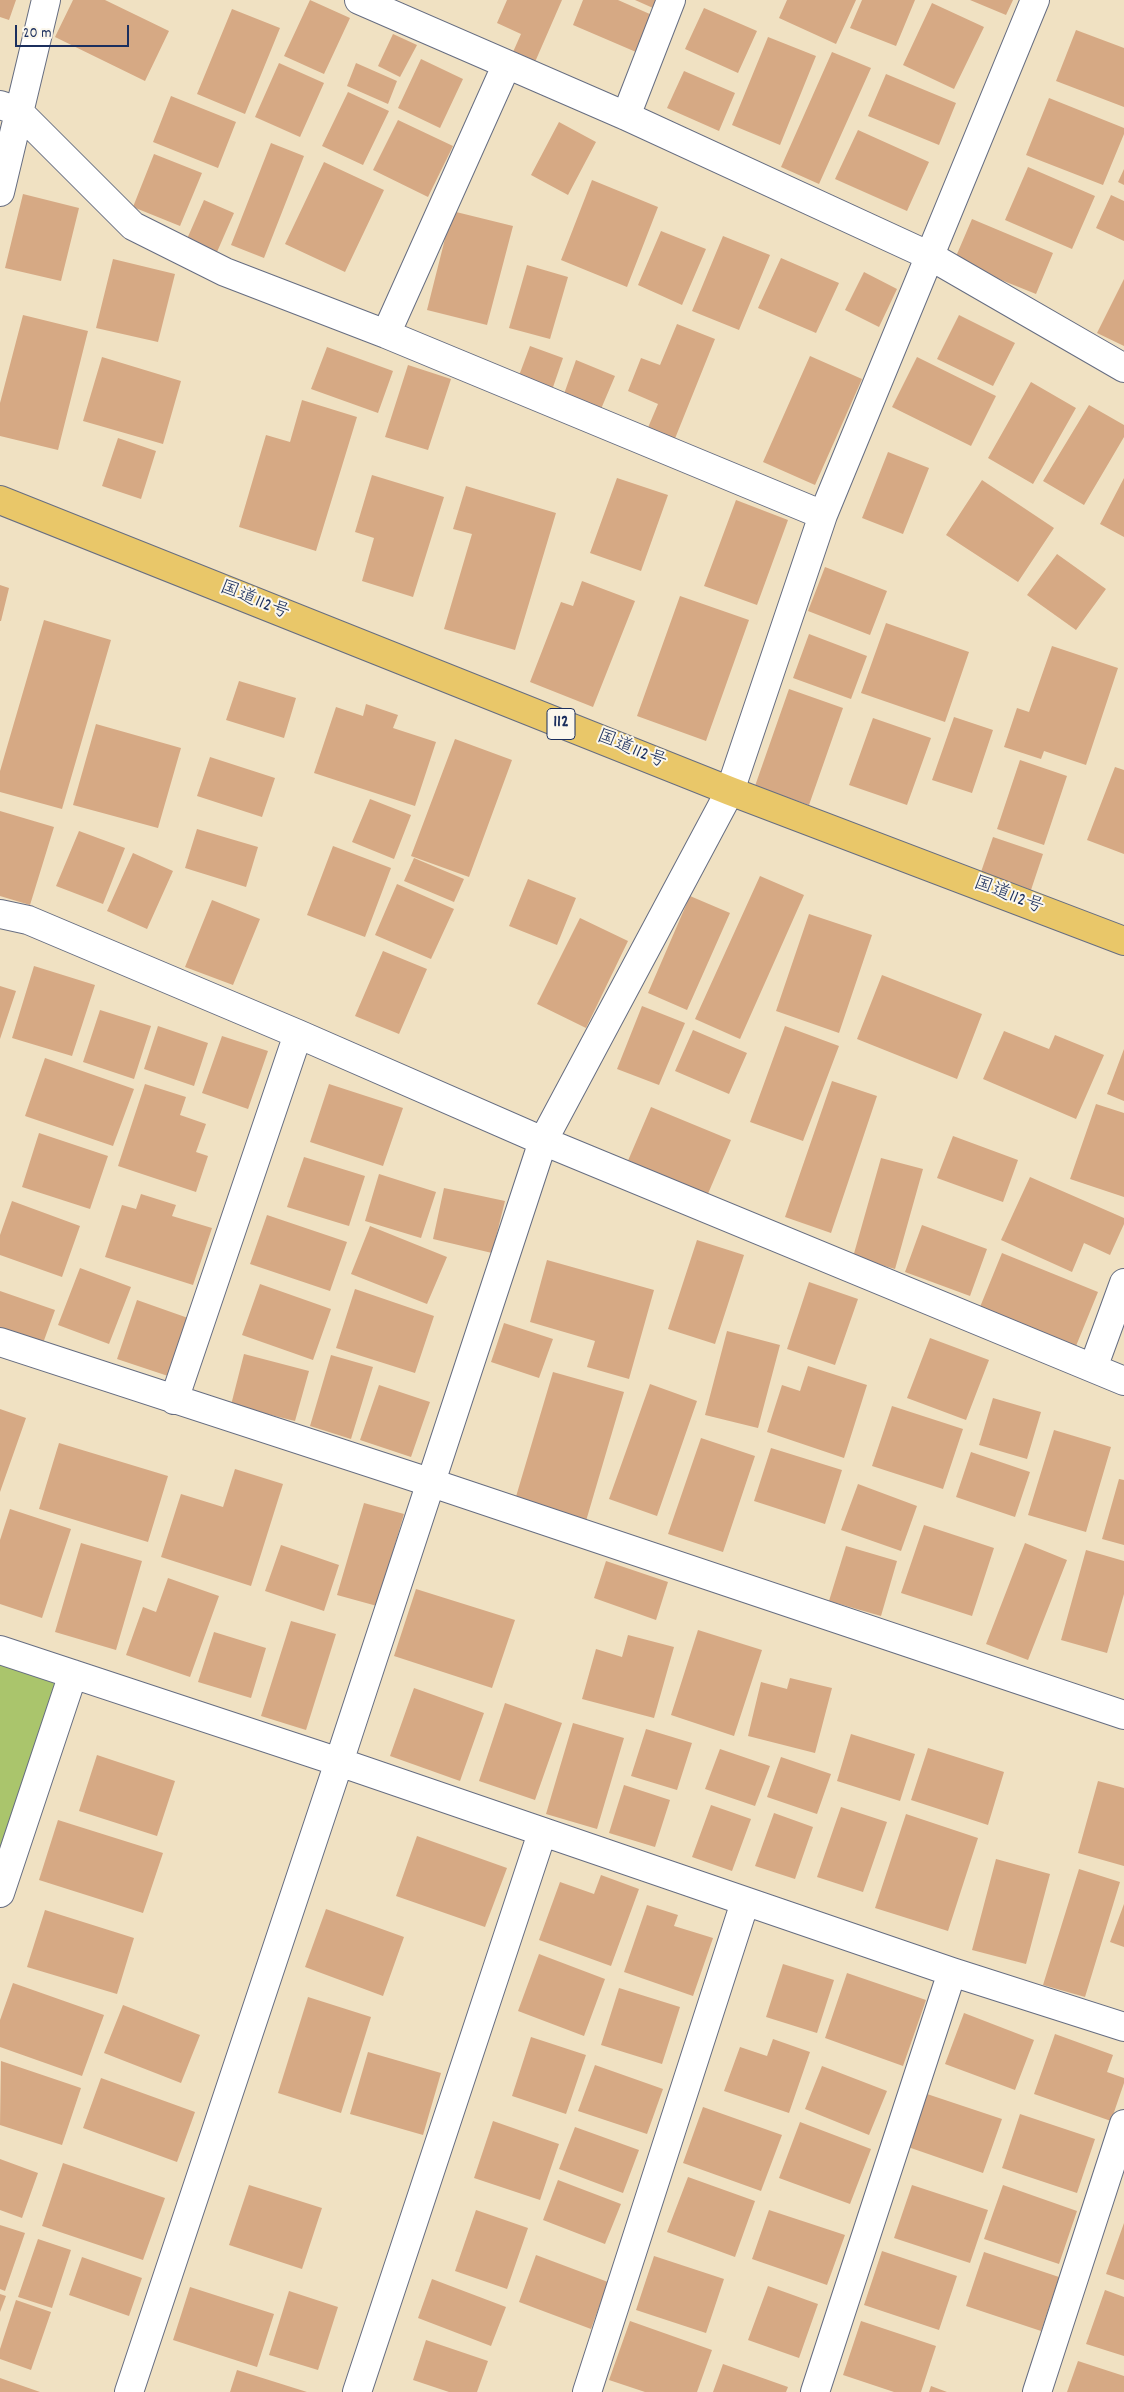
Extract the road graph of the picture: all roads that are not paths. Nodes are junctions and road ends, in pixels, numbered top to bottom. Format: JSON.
{"nodes":[{"id":1,"x":46,"y":0,"type":"edge"},
{"id":2,"x":358,"y":0,"type":"edge"},
{"id":3,"x":671,"y":0,"type":"edge"},
{"id":4,"x":1035,"y":0,"type":"edge"},
{"id":5,"x":506,"y":66,"type":"junction"},
{"id":6,"x":9,"y":108,"type":"edge"},
{"id":7,"x":626,"y":116,"type":"junction"},
{"id":8,"x":0,"y":192,"type":"edge"},
{"id":9,"x":930,"y":256,"type":"junction"},
{"id":10,"x":386,"y":334,"type":"junction"},
{"id":11,"x":1124,"y":368,"type":"edge"},
{"id":12,"x":0,"y":500,"type":"edge"},
{"id":13,"x":823,"y":515,"type":"junction"},
{"id":14,"x":730,"y":791,"type":"junction"},
{"id":15,"x":0,"y":914,"type":"edge"},
{"id":16,"x":1124,"y":941,"type":"edge"},
{"id":17,"x":298,"y":1034,"type":"junction"},
{"id":18,"x":543,"y":1141,"type":"junction"},
{"id":19,"x":1124,"y":1283,"type":"edge"},
{"id":20,"x":0,"y":1342,"type":"edge"},
{"id":21,"x":1093,"y":1368,"type":"junction"},
{"id":22,"x":1124,"y":1381,"type":"edge"},
{"id":23,"x":174,"y":1400,"type":"junction"},
{"id":24,"x":429,"y":1482,"type":"junction"},
{"id":25,"x":0,"y":1650,"type":"edge"},
{"id":26,"x":73,"y":1674,"type":"junction"},
{"id":27,"x":1124,"y":1715,"type":"edge"},
{"id":28,"x":339,"y":1762,"type":"junction"},
{"id":29,"x":542,"y":1833,"type":"junction"},
{"id":30,"x":0,"y":1893,"type":"edge"},
{"id":31,"x":745,"y":1902,"type":"junction"},
{"id":32,"x":952,"y":1972,"type":"junction"},
{"id":33,"x":1124,"y":2028,"type":"edge"},
{"id":34,"x":1124,"y":2124,"type":"edge"},
{"id":35,"x":129,"y":2392,"type":"edge"},
{"id":36,"x":357,"y":2392,"type":"edge"},
{"id":37,"x":587,"y":2392,"type":"edge"},
{"id":38,"x":815,"y":2392,"type":"edge"},
{"id":39,"x":1037,"y":2392,"type":"edge"}],
"edges":[{"from":1,"to":6,"type":"street"},
{"from":2,"to":5,"type":"street"},
{"from":3,"to":7,"type":"street"},
{"from":4,"to":9,"type":"street"},
{"from":5,"to":7,"type":"street"},
{"from":5,"to":10,"type":"street"},
{"from":6,"to":8,"type":"street"},
{"from":6,"to":10,"type":"street"},
{"from":7,"to":9,"type":"street"},
{"from":9,"to":11,"type":"street"},
{"from":9,"to":13,"type":"street"},
{"from":10,"to":13,"type":"street"},
{"from":12,"to":14,"type":"highway","name":"国道112号","number":"112"},
{"from":13,"to":14,"type":"street"},
{"from":14,"to":16,"type":"highway","name":"国道112号","number":"112"},
{"from":14,"to":18,"type":"street"},
{"from":15,"to":17,"type":"street"},
{"from":17,"to":18,"type":"street"},
{"from":17,"to":23,"type":"street"},
{"from":18,"to":21,"type":"street"},
{"from":18,"to":24,"type":"street"},
{"from":19,"to":21,"type":"street"},
{"from":20,"to":23,"type":"street"},
{"from":21,"to":22,"type":"street"},
{"from":23,"to":24,"type":"street"},
{"from":24,"to":27,"type":"street"},
{"from":24,"to":28,"type":"street"},
{"from":25,"to":26,"type":"street"},
{"from":26,"to":28,"type":"street"},
{"from":26,"to":30,"type":"street"},
{"from":28,"to":29,"type":"street"},
{"from":28,"to":35,"type":"street"},
{"from":29,"to":31,"type":"street"},
{"from":29,"to":36,"type":"street"},
{"from":31,"to":32,"type":"street"},
{"from":31,"to":37,"type":"street"},
{"from":32,"to":33,"type":"street"},
{"from":32,"to":38,"type":"street"},
{"from":34,"to":39,"type":"street"}]}
